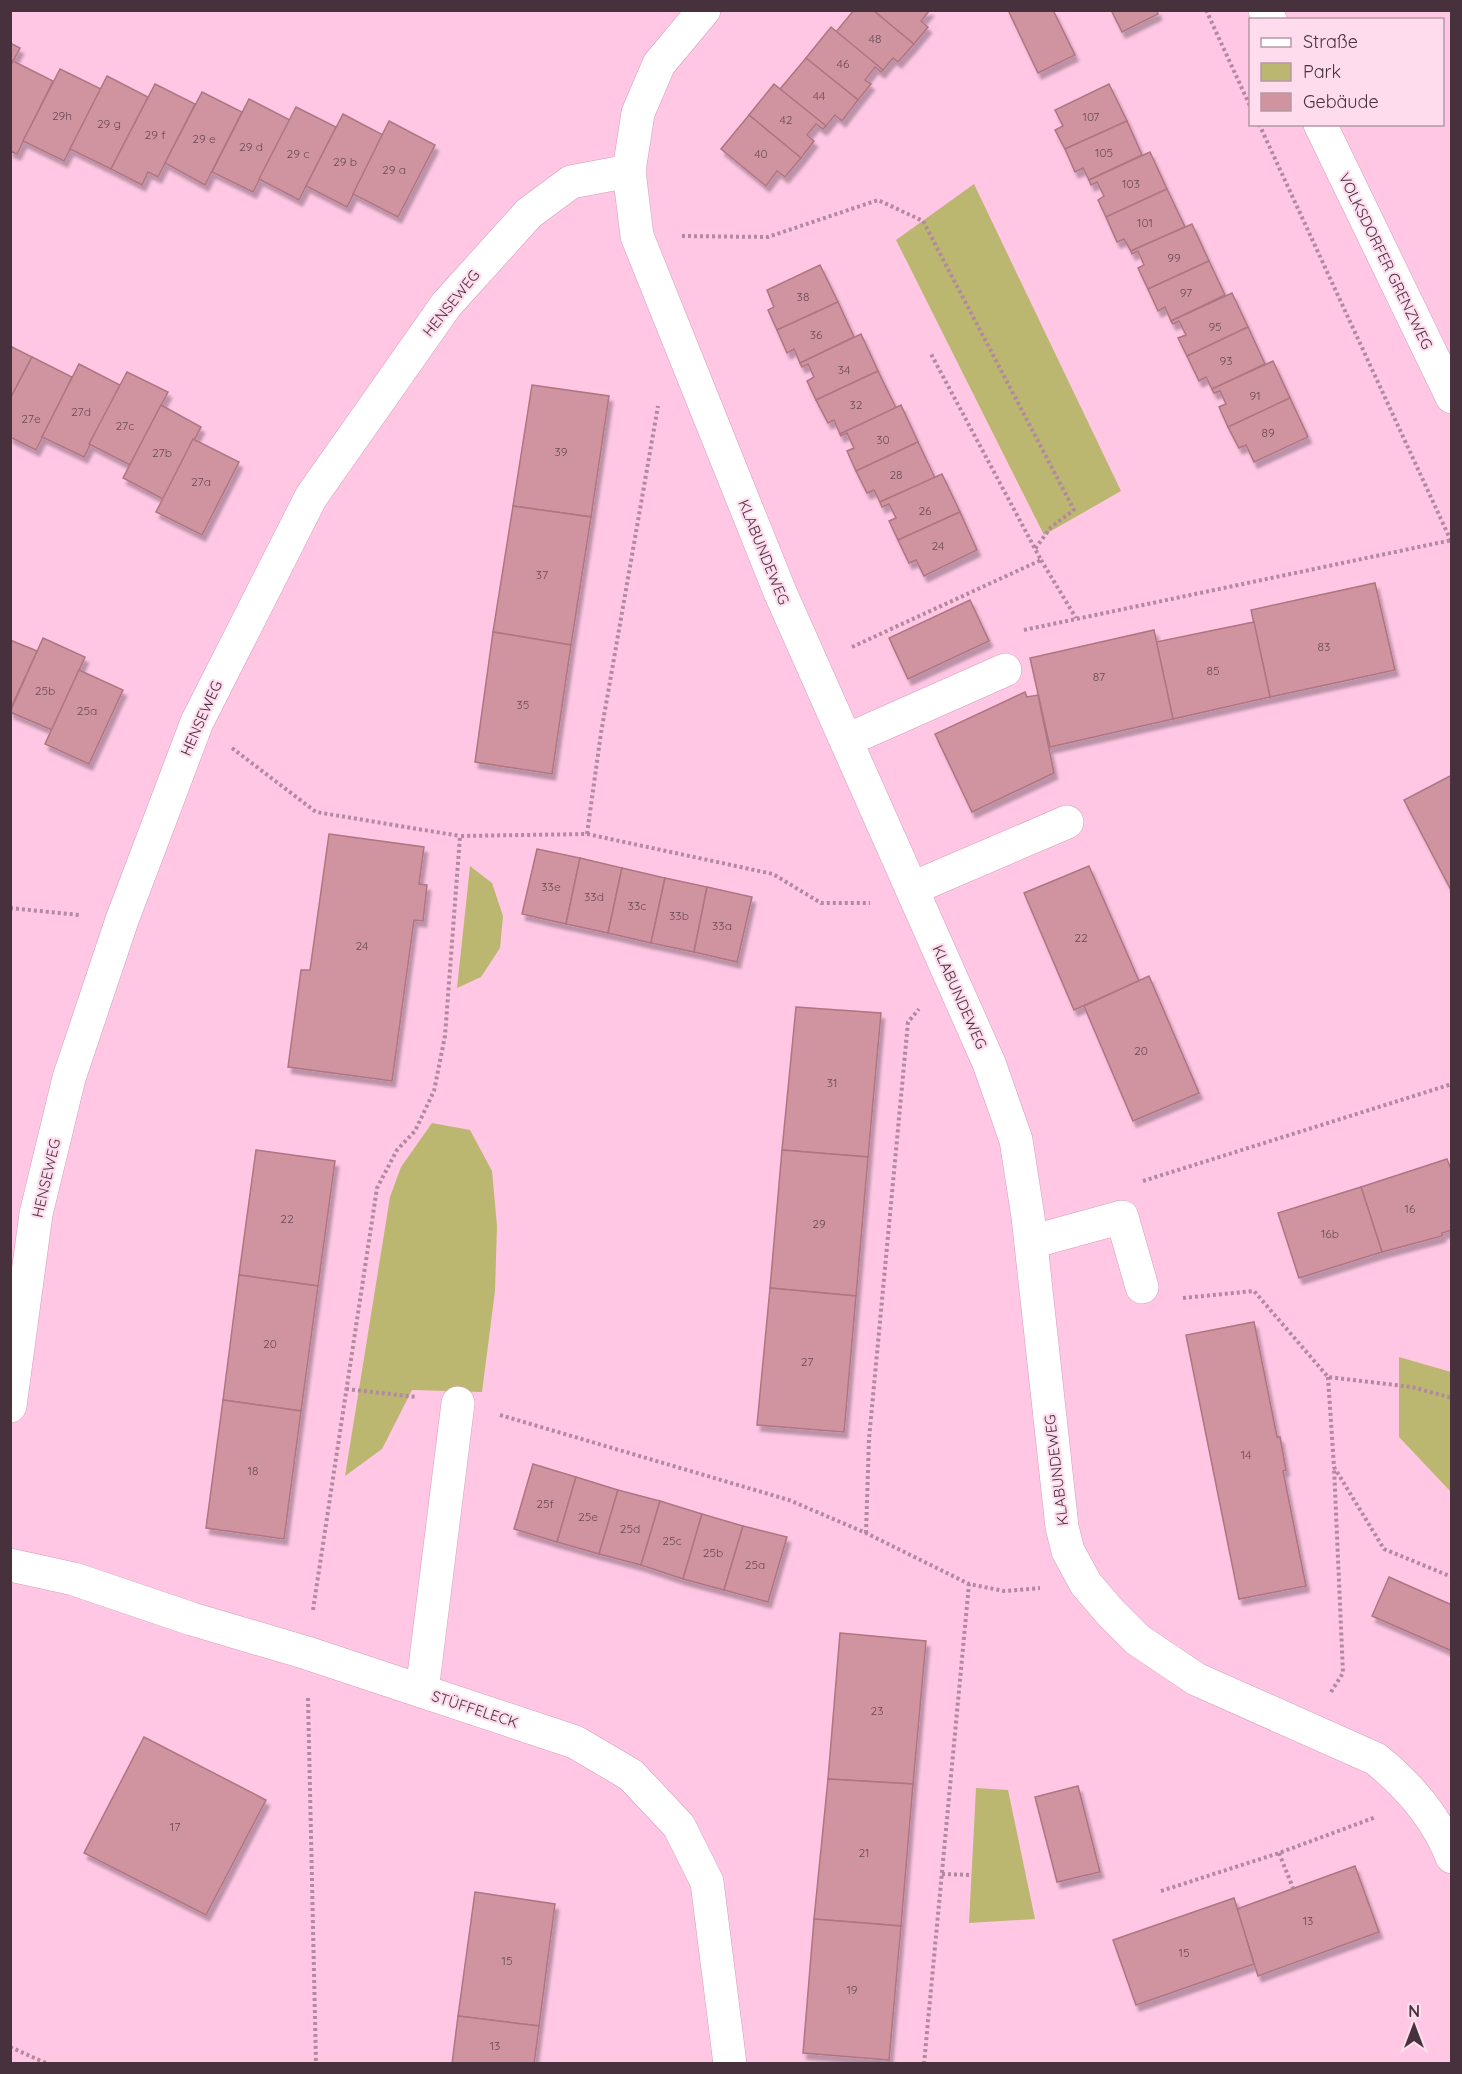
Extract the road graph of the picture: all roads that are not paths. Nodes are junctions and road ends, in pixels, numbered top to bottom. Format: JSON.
{"nodes":[{"id":1,"x":704,"y":10,"type":"edge"},
{"id":2,"x":1321,"y":126,"type":"edge"},
{"id":3,"x":629,"y":171,"type":"junction"},
{"id":4,"x":1452,"y":397,"type":"edge"},
{"id":5,"x":1005,"y":670,"type":"road end"},
{"id":6,"x":847,"y":740,"type":"junction"},
{"id":7,"x":1066,"y":822,"type":"dead end"},
{"id":8,"x":913,"y":888,"type":"junction"},
{"id":9,"x":1031,"y":1242,"type":"junction"},
{"id":10,"x":1142,"y":1287,"type":"dead end"},
{"id":11,"x":458,"y":1402,"type":"road end"},
{"id":12,"x":10,"y":1406,"type":"edge"},
{"id":13,"x":10,"y":1565,"type":"edge"},
{"id":14,"x":422,"y":1691,"type":"junction"},
{"id":15,"x":1452,"y":1857,"type":"edge"},
{"id":16,"x":730,"y":2064,"type":"edge"}],
"edges":[{"from":1,"to":3,"type":"street","name":"KLABUNDEWEG"},
{"from":2,"to":4,"type":"street","name":"VOLKSDORFER GRENZWEG"},
{"from":3,"to":6,"type":"street","name":"KLABUNDEWEG"},
{"from":3,"to":12,"type":"street","name":"HENSEWEG"},
{"from":5,"to":6,"type":"street"},
{"from":6,"to":8,"type":"street","name":"KLABUNDEWEG"},
{"from":7,"to":8,"type":"street"},
{"from":8,"to":9,"type":"street","name":"KLABUNDEWEG"},
{"from":9,"to":10,"type":"street"},
{"from":9,"to":15,"type":"street","name":"KLABUNDEWEG"},
{"from":11,"to":14,"type":"street"},
{"from":13,"to":14,"type":"street","name":"STÜFFELECK"},
{"from":14,"to":16,"type":"street","name":"STÜFFELECK"}]}
